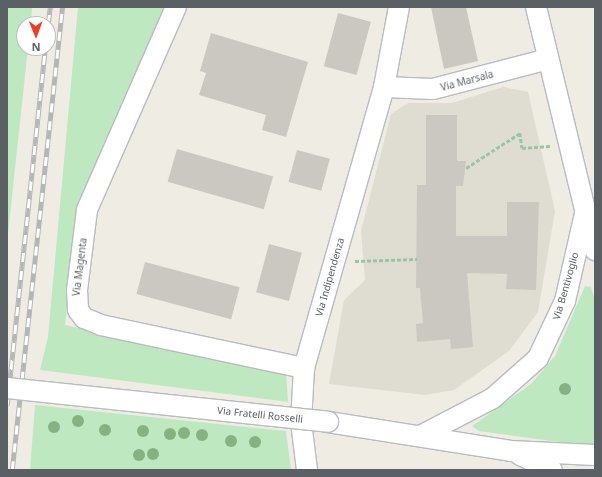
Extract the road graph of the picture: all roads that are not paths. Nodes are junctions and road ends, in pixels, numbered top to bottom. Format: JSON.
{"nodes":[{"id":1,"x":176,"y":7,"type":"edge"},
{"id":2,"x":399,"y":7,"type":"edge"},
{"id":3,"x":536,"y":7,"type":"edge"},
{"id":4,"x":548,"y":59,"type":"junction"},
{"id":5,"x":384,"y":87,"type":"junction"},
{"id":6,"x":585,"y":214,"type":"junction"},
{"id":7,"x":595,"y":250,"type":"edge"},
{"id":8,"x":304,"y":368,"type":"junction"},
{"id":9,"x":7,"y":388,"type":"edge"},
{"id":10,"x":422,"y":435,"type":"junction"},
{"id":11,"x":511,"y":451,"type":"junction"},
{"id":12,"x":595,"y":456,"type":"edge"},
{"id":13,"x":308,"y":470,"type":"edge"},
{"id":14,"x":552,"y":470,"type":"edge"}],
"edges":[{"from":1,"to":8,"type":"street","name":"Via Magenta"},
{"from":2,"to":5,"type":"street","name":"Via Indipendenza"},
{"from":3,"to":4,"type":"street","name":"Via Bentivoglio"},
{"from":4,"to":5,"type":"street","name":"Via Marsala"},
{"from":4,"to":6,"type":"street","name":"Via Bentivoglio"},
{"from":5,"to":8,"type":"street","name":"Via Indipendenza"},
{"from":6,"to":7,"type":"street","name":"Via Bentivoglio"},
{"from":6,"to":10,"type":"street","name":"Via Bentivoglio"},
{"from":8,"to":13,"type":"street","name":"Via Indipendenza"},
{"from":9,"to":10,"type":"street","name":"Via Fratelli Rosselli","bridge":true},
{"from":10,"to":11,"type":"street","name":"Via Fratelli Rosselli"},
{"from":11,"to":12,"type":"street"},
{"from":11,"to":14,"type":"street"}]}
